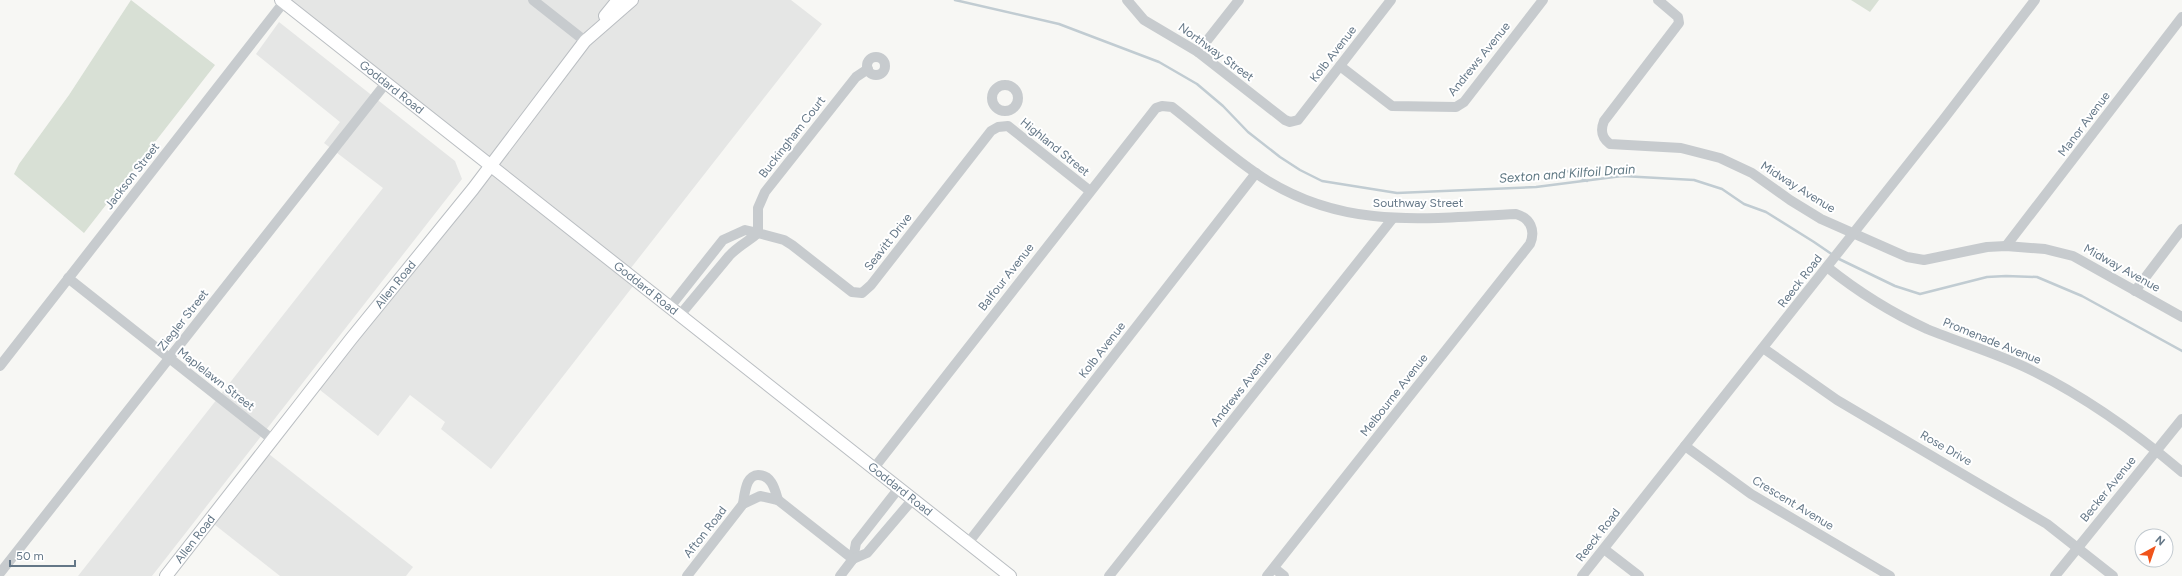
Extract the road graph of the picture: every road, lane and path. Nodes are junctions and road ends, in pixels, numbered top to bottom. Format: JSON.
{"nodes":[{"id":1,"x":533,"y":0,"type":"edge"},
{"id":2,"x":618,"y":0,"type":"edge"},
{"id":3,"x":632,"y":0,"type":"edge"},
{"id":4,"x":1127,"y":0,"type":"edge"},
{"id":5,"x":1239,"y":0,"type":"edge"},
{"id":6,"x":1391,"y":0,"type":"edge"},
{"id":7,"x":1543,"y":0,"type":"edge"},
{"id":8,"x":1658,"y":0,"type":"edge"},
{"id":9,"x":2035,"y":0,"type":"edge"},
{"id":10,"x":283,"y":1,"type":"edge"},
{"id":11,"x":2182,"y":17,"type":"edge"},
{"id":12,"x":585,"y":41,"type":"junction"},
{"id":13,"x":1198,"y":52,"type":"junction"},
{"id":14,"x":1340,"y":66,"type":"junction"},
{"id":15,"x":868,"y":69,"type":"dead end"},
{"id":16,"x":386,"y":83,"type":"junction"},
{"id":17,"x":1162,"y":106,"type":"joint"},
{"id":18,"x":1004,"y":111,"type":"dead end"},
{"id":19,"x":1293,"y":121,"type":"joint"},
{"id":20,"x":1004,"y":126,"type":"junction"},
{"id":21,"x":489,"y":165,"type":"junction"},
{"id":22,"x":1256,"y":173,"type":"junction"},
{"id":23,"x":1090,"y":191,"type":"junction"},
{"id":24,"x":1392,"y":218,"type":"junction"},
{"id":25,"x":1532,"y":227,"type":"joint"},
{"id":26,"x":2182,"y":229,"type":"edge"},
{"id":27,"x":758,"y":233,"type":"junction"},
{"id":28,"x":1853,"y":233,"type":"junction"},
{"id":29,"x":2006,"y":246,"type":"junction"},
{"id":30,"x":1828,"y":265,"type":"junction"},
{"id":31,"x":68,"y":278,"type":"junction"},
{"id":32,"x":2134,"y":291,"type":"junction"},
{"id":33,"x":670,"y":307,"type":"junction"},
{"id":34,"x":680,"y":315,"type":"junction"},
{"id":35,"x":2182,"y":317,"type":"edge"},
{"id":36,"x":1763,"y":348,"type":"junction"},
{"id":37,"x":169,"y":359,"type":"junction"},
{"id":38,"x":0,"y":366,"type":"edge"},
{"id":39,"x":2182,"y":419,"type":"edge"},
{"id":40,"x":273,"y":440,"type":"junction"},
{"id":41,"x":1685,"y":446,"type":"junction"},
{"id":42,"x":2156,"y":452,"type":"junction"},
{"id":43,"x":874,"y":468,"type":"junction"},
{"id":44,"x":2182,"y":472,"type":"edge"},
{"id":45,"x":899,"y":488,"type":"junction"},
{"id":46,"x":913,"y":499,"type":"junction"},
{"id":47,"x":778,"y":500,"type":"junction"},
{"id":48,"x":743,"y":504,"type":"junction"},
{"id":49,"x":968,"y":543,"type":"junction"},
{"id":50,"x":2078,"y":547,"type":"junction"},
{"id":51,"x":1604,"y":549,"type":"junction"},
{"id":52,"x":853,"y":559,"type":"junction"},
{"id":53,"x":1270,"y":572,"type":"edge"},
{"id":54,"x":0,"y":573,"type":"edge"},
{"id":55,"x":1008,"y":575,"type":"edge"},
{"id":56,"x":166,"y":576,"type":"edge"},
{"id":57,"x":687,"y":576,"type":"edge"},
{"id":58,"x":840,"y":576,"type":"edge"},
{"id":59,"x":1109,"y":576,"type":"edge"},
{"id":60,"x":1284,"y":576,"type":"edge"},
{"id":61,"x":1582,"y":576,"type":"edge"},
{"id":62,"x":1639,"y":576,"type":"edge"},
{"id":63,"x":1890,"y":576,"type":"edge"},
{"id":64,"x":2055,"y":576,"type":"edge"},
{"id":65,"x":2113,"y":576,"type":"edge"}],
"edges":[{"from":1,"to":12,"type":"street"},
{"from":2,"to":12,"type":"main road"},
{"from":3,"to":12,"type":"main road","name":"Allen Road"},
{"from":4,"to":13,"type":"street","name":"Northway Street"},
{"from":5,"to":13,"type":"street"},
{"from":6,"to":14,"type":"street","name":"Kolb Avenue"},
{"from":7,"to":14,"type":"street","name":"Andrews Avenue"},
{"from":8,"to":28,"type":"street","name":"Midway Avenue"},
{"from":9,"to":28,"type":"street","name":"Reeck Road"},
{"from":10,"to":16,"type":"main road","name":"Goddard Road"},
{"from":10,"to":31,"type":"street","name":"Jackson Street"},
{"from":11,"to":29,"type":"street","name":"Manor Avenue"},
{"from":12,"to":21,"type":"main road","name":"Allen Road"},
{"from":13,"to":19,"type":"street","name":"Northway Street"},
{"from":14,"to":19,"type":"street","name":"Kolb Avenue"},
{"from":15,"to":27,"type":"street","name":"Buckingham Court"},
{"from":16,"to":21,"type":"main road","name":"Goddard Road"},
{"from":16,"to":37,"type":"street","name":"Ziegler Street"},
{"from":17,"to":22,"type":"street","name":"Southway Street"},
{"from":17,"to":23,"type":"street","name":"Balfour Avenue"},
{"from":18,"to":20,"type":"street"},
{"from":20,"to":23,"type":"street","name":"Highland Street"},
{"from":20,"to":27,"type":"street","name":"Seavitt Drive"},
{"from":21,"to":33,"type":"main road","name":"Goddard Road"},
{"from":21,"to":40,"type":"main road","name":"Allen Road"},
{"from":22,"to":24,"type":"street","name":"Southway Street"},
{"from":22,"to":49,"type":"street","name":"Kolb Avenue"},
{"from":23,"to":43,"type":"street","name":"Balfour Avenue"},
{"from":24,"to":25,"type":"street","name":"Southway Street"},
{"from":24,"to":59,"type":"street","name":"Andrews Avenue"},
{"from":25,"to":53,"type":"street","name":"Melbourne Avenue"},
{"from":26,"to":32,"type":"street"},
{"from":27,"to":33,"type":"street"},
{"from":27,"to":34,"type":"street"},
{"from":28,"to":29,"type":"street","name":"Midway Avenue"},
{"from":28,"to":30,"type":"street","name":"Reeck Road"},
{"from":29,"to":32,"type":"street","name":"Midway Avenue"},
{"from":30,"to":36,"type":"street","name":"Reeck Road"},
{"from":30,"to":42,"type":"street","name":"Promenade Avenue"},
{"from":31,"to":37,"type":"street","name":"Maplelawn Street"},
{"from":31,"to":38,"type":"street","name":"Jackson Street"},
{"from":32,"to":35,"type":"street","name":"Midway Avenue"},
{"from":33,"to":34,"type":"main road","name":"Goddard Road"},
{"from":34,"to":43,"type":"main road","name":"Goddard Road"},
{"from":36,"to":41,"type":"street","name":"Reeck Road"},
{"from":36,"to":50,"type":"street","name":"Rose Drive"},
{"from":37,"to":40,"type":"street","name":"Maplelawn Street"},
{"from":37,"to":54,"type":"street","name":"Ziegler Street"},
{"from":39,"to":42,"type":"street","name":"Becker Avenue"},
{"from":40,"to":56,"type":"main road","name":"Allen Road"},
{"from":41,"to":51,"type":"street","name":"Reeck Road"},
{"from":41,"to":63,"type":"street","name":"Crescent Avenue"},
{"from":42,"to":44,"type":"street","name":"Promenade Avenue"},
{"from":42,"to":50,"type":"street","name":"Becker Avenue"},
{"from":43,"to":45,"type":"main road","name":"Goddard Road"},
{"from":45,"to":46,"type":"main road","name":"Goddard Road"},
{"from":45,"to":52,"type":"street"},
{"from":46,"to":49,"type":"main road","name":"Goddard Road"},
{"from":46,"to":52,"type":"street"},
{"from":47,"to":48,"type":"street","name":"Afton Road"},
{"from":47,"to":48,"type":"street","name":"Afton Road"},
{"from":47,"to":52,"type":"street"},
{"from":48,"to":57,"type":"street","name":"Afton Road"},
{"from":49,"to":55,"type":"main road","name":"Goddard Road"},
{"from":50,"to":64,"type":"street","name":"Becker Avenue"},
{"from":50,"to":65,"type":"street","name":"Rose Drive"},
{"from":51,"to":61,"type":"street","name":"Reeck Road"},
{"from":51,"to":62,"type":"street"},
{"from":52,"to":58,"type":"street"},
{"from":53,"to":60,"type":"street"}]}
